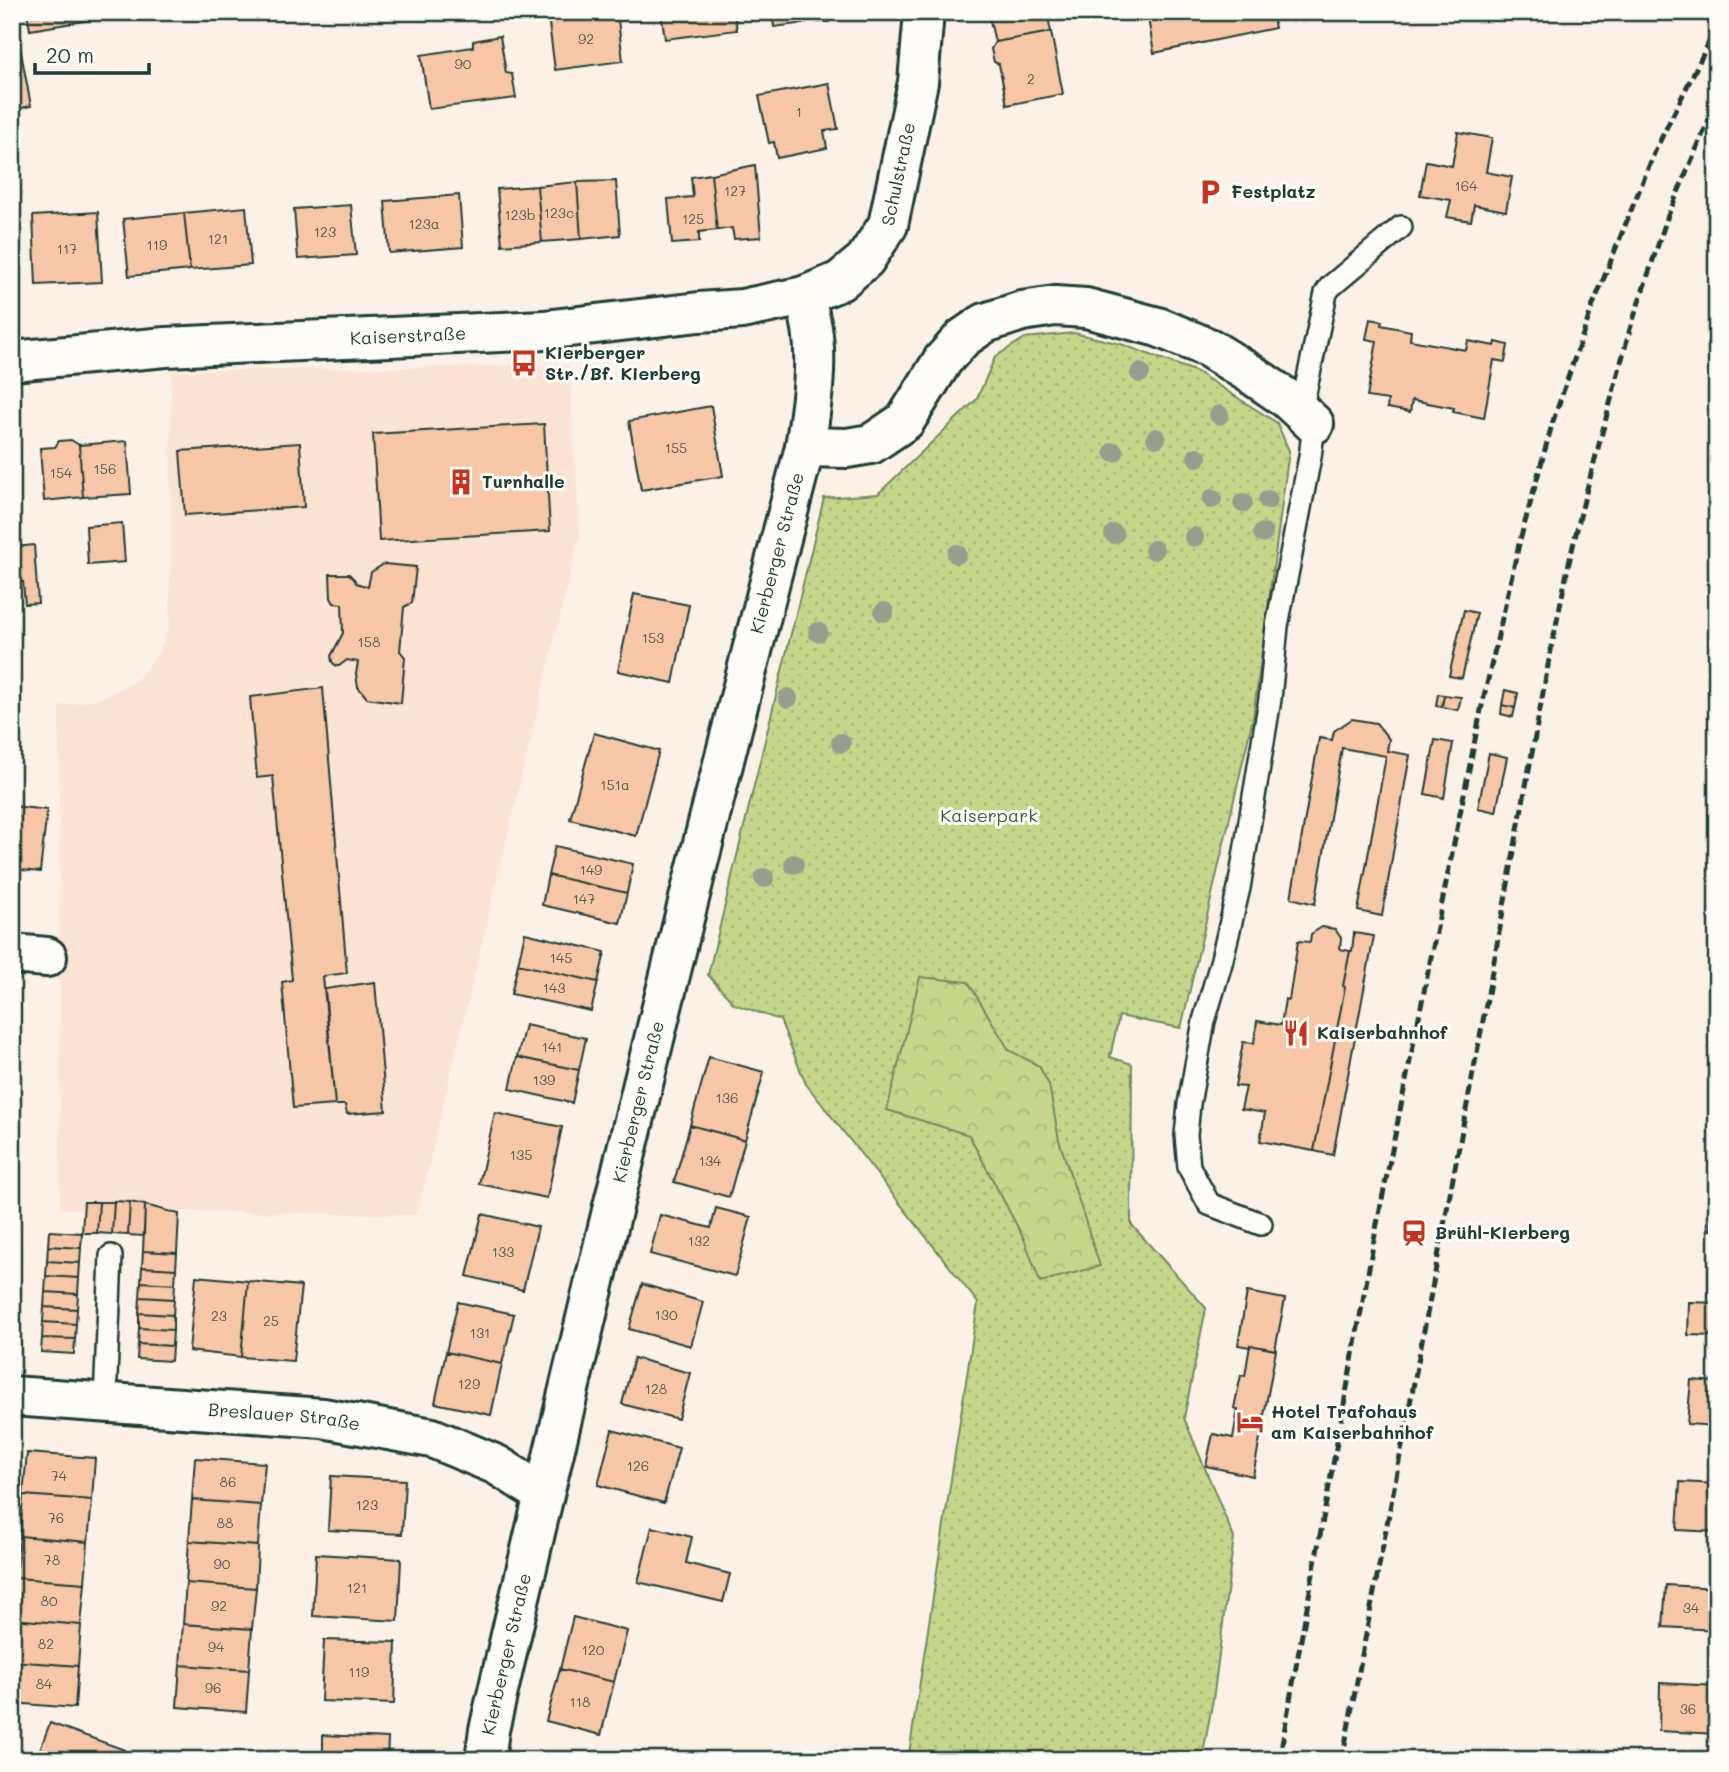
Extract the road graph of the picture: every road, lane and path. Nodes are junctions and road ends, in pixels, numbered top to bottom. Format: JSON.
{"nodes":[{"id":1,"x":923,"y":12,"type":"edge"},
{"id":2,"x":1401,"y":227,"type":"dead end"},
{"id":3,"x":804,"y":296,"type":"junction"},
{"id":4,"x":12,"y":361,"type":"edge"},
{"id":5,"x":1308,"y":418,"type":"junction"},
{"id":6,"x":805,"y":447,"type":"junction"},
{"id":7,"x":1261,"y":1224,"type":"dead end"},
{"id":8,"x":111,"y":1256,"type":"dead end"},
{"id":9,"x":12,"y":1396,"type":"edge"},
{"id":10,"x":105,"y":1402,"type":"junction"},
{"id":11,"x":544,"y":1494,"type":"junction"},
{"id":12,"x":485,"y":1760,"type":"edge"}],
"edges":[{"from":1,"to":3,"type":"street","name":"Schulstraße"},
{"from":2,"to":5,"type":"lane"},
{"from":3,"to":4,"type":"street","name":"Kaiserstraße"},
{"from":3,"to":6,"type":"street","name":"Kierberger Straße"},
{"from":5,"to":6,"type":"street","name":"Kierberger Straße"},
{"from":5,"to":7,"type":"lane"},
{"from":6,"to":11,"type":"street","name":"Kierberger Straße"},
{"from":8,"to":10,"type":"lane"},
{"from":9,"to":10,"type":"street","name":"Breslauer Straße"},
{"from":10,"to":11,"type":"street","name":"Breslauer Straße"},
{"from":11,"to":12,"type":"street","name":"Kierberger Straße"}]}
